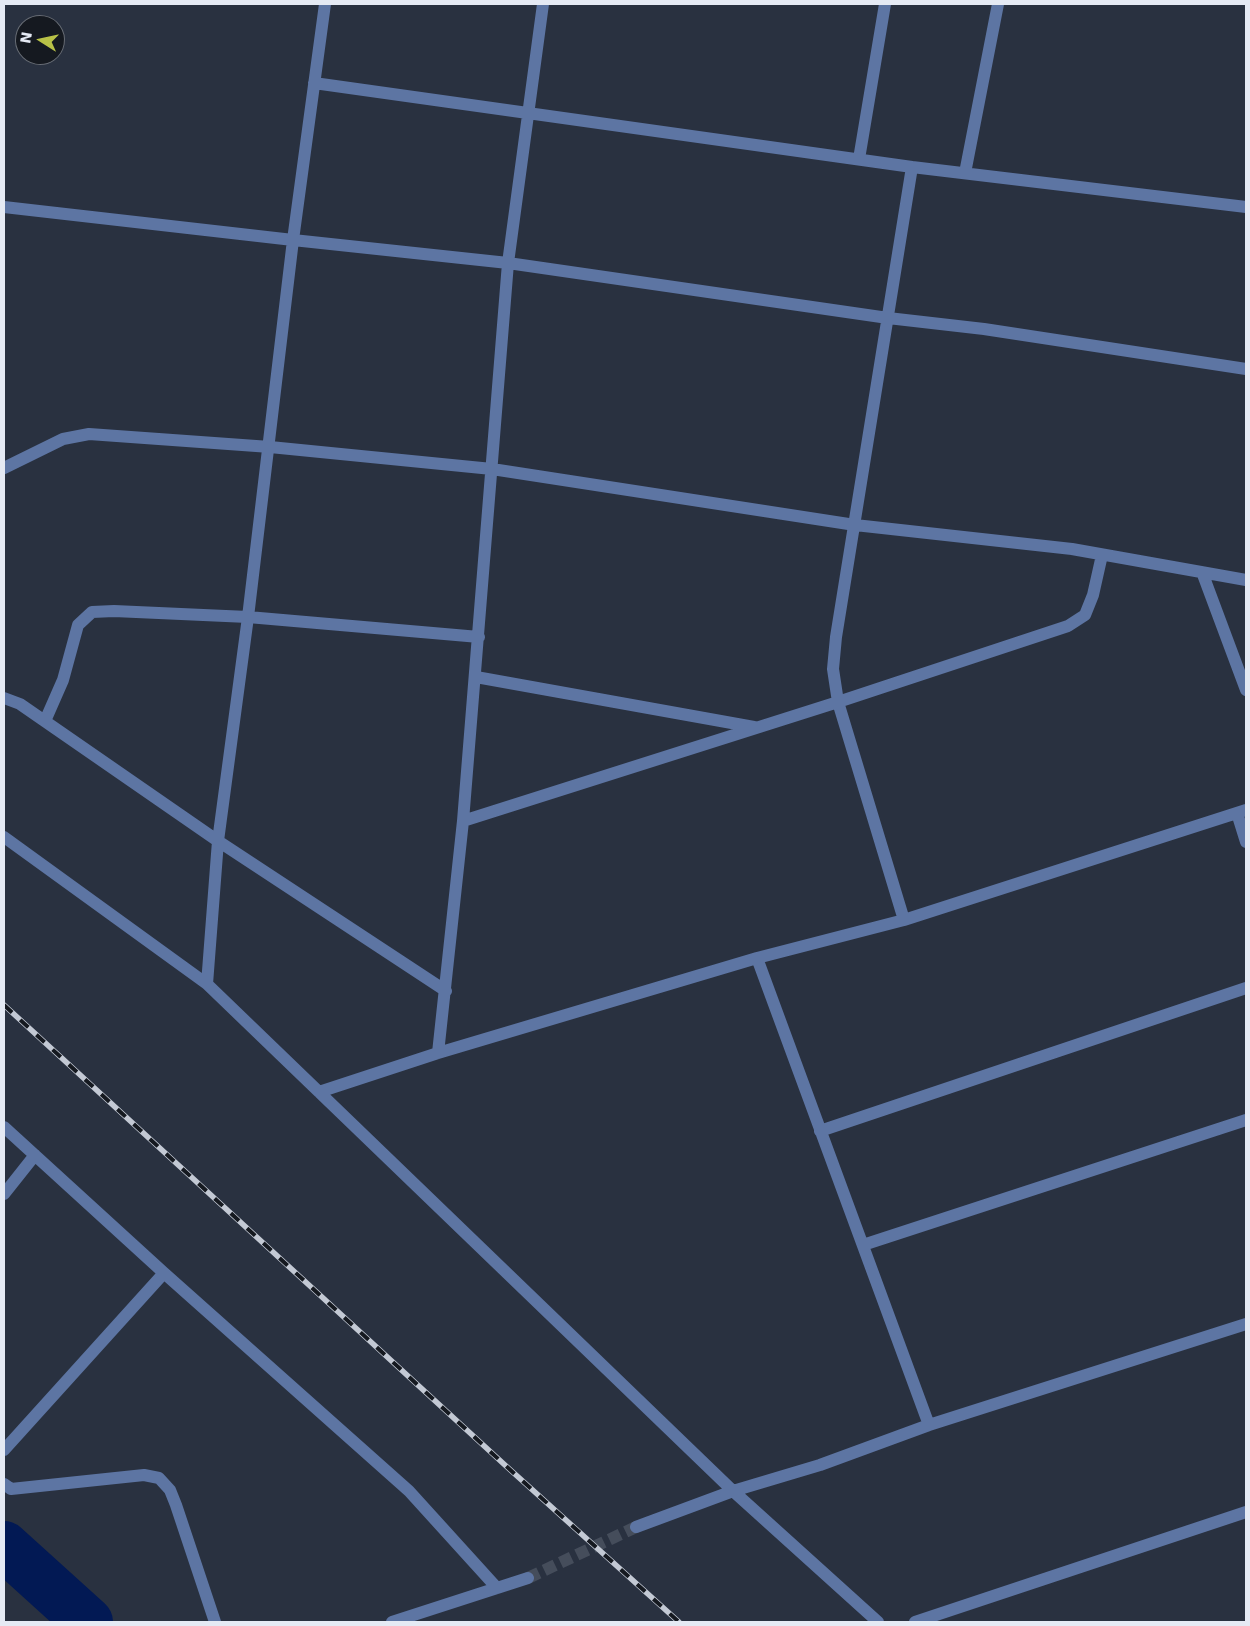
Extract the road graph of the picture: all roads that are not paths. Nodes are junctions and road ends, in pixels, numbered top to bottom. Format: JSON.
{"nodes":[{"id":1,"x":325,"y":4,"type":"edge"},
{"id":2,"x":543,"y":4,"type":"edge"},
{"id":3,"x":885,"y":4,"type":"edge"},
{"id":4,"x":998,"y":4,"type":"edge"},
{"id":5,"x":314,"y":83,"type":"junction"},
{"id":6,"x":529,"y":113,"type":"junction"},
{"id":7,"x":859,"y":159,"type":"junction"},
{"id":8,"x":912,"y":167,"type":"junction"},
{"id":9,"x":965,"y":173,"type":"junction"},
{"id":10,"x":4,"y":207,"type":"edge"},
{"id":11,"x":1246,"y":207,"type":"edge"},
{"id":12,"x":293,"y":240,"type":"junction"},
{"id":13,"x":508,"y":263,"type":"junction"},
{"id":14,"x":888,"y":318,"type":"junction"},
{"id":15,"x":1246,"y":370,"type":"edge"},
{"id":16,"x":270,"y":447,"type":"junction"},
{"id":17,"x":4,"y":468,"type":"edge"},
{"id":18,"x":492,"y":469,"type":"junction"},
{"id":19,"x":855,"y":525,"type":"junction"},
{"id":20,"x":1102,"y":555,"type":"junction"},
{"id":21,"x":1202,"y":572,"type":"junction"},
{"id":22,"x":1246,"y":580,"type":"edge"},
{"id":23,"x":248,"y":617,"type":"junction"},
{"id":24,"x":479,"y":636,"type":"junction"},
{"id":25,"x":476,"y":677,"type":"junction"},
{"id":26,"x":1246,"y":690,"type":"edge"},
{"id":27,"x":4,"y":698,"type":"edge"},
{"id":28,"x":838,"y":702,"type":"junction"},
{"id":29,"x":44,"y":721,"type":"junction"},
{"id":30,"x":758,"y":728,"type":"junction"},
{"id":31,"x":1242,"y":812,"type":"edge"},
{"id":32,"x":463,"y":820,"type":"junction"},
{"id":33,"x":4,"y":837,"type":"edge"},
{"id":34,"x":218,"y":841,"type":"junction"},
{"id":35,"x":1246,"y":842,"type":"edge"},
{"id":36,"x":904,"y":920,"type":"junction"},
{"id":37,"x":757,"y":958,"type":"junction"},
{"id":38,"x":207,"y":984,"type":"junction"},
{"id":39,"x":1246,"y":988,"type":"edge"},
{"id":40,"x":446,"y":991,"type":"junction"},
{"id":41,"x":438,"y":1053,"type":"junction"},
{"id":42,"x":319,"y":1092,"type":"junction"},
{"id":43,"x":1246,"y":1120,"type":"edge"},
{"id":44,"x":4,"y":1127,"type":"edge"},
{"id":45,"x":820,"y":1131,"type":"junction"},
{"id":46,"x":35,"y":1155,"type":"junction"},
{"id":47,"x":4,"y":1194,"type":"edge"},
{"id":48,"x":863,"y":1245,"type":"junction"},
{"id":49,"x":164,"y":1273,"type":"junction"},
{"id":50,"x":1245,"y":1328,"type":"edge"},
{"id":51,"x":929,"y":1425,"type":"junction"},
{"id":52,"x":4,"y":1450,"type":"edge"},
{"id":53,"x":4,"y":1484,"type":"edge"},
{"id":54,"x":733,"y":1491,"type":"junction"},
{"id":55,"x":1246,"y":1512,"type":"edge"},
{"id":56,"x":636,"y":1527,"type":"tunnel mouth"},
{"id":57,"x":528,"y":1578,"type":"tunnel mouth"},
{"id":58,"x":497,"y":1588,"type":"junction"},
{"id":59,"x":215,"y":1622,"type":"edge"},
{"id":60,"x":392,"y":1622,"type":"edge"},
{"id":61,"x":878,"y":1622,"type":"edge"},
{"id":62,"x":915,"y":1622,"type":"edge"}],
"edges":[{"from":1,"to":5,"type":"street"},
{"from":2,"to":6,"type":"street"},
{"from":3,"to":7,"type":"street"},
{"from":4,"to":9,"type":"street"},
{"from":5,"to":6,"type":"street"},
{"from":5,"to":12,"type":"street"},
{"from":6,"to":7,"type":"street"},
{"from":6,"to":13,"type":"street"},
{"from":7,"to":8,"type":"street"},
{"from":8,"to":9,"type":"street"},
{"from":8,"to":14,"type":"street"},
{"from":9,"to":11,"type":"street"},
{"from":10,"to":12,"type":"street"},
{"from":12,"to":13,"type":"street"},
{"from":12,"to":16,"type":"street"},
{"from":13,"to":14,"type":"street"},
{"from":13,"to":18,"type":"street"},
{"from":14,"to":15,"type":"street"},
{"from":14,"to":19,"type":"street"},
{"from":16,"to":17,"type":"street"},
{"from":16,"to":18,"type":"street"},
{"from":16,"to":23,"type":"street"},
{"from":18,"to":19,"type":"street"},
{"from":18,"to":24,"type":"street"},
{"from":19,"to":20,"type":"street"},
{"from":19,"to":28,"type":"street"},
{"from":20,"to":21,"type":"street"},
{"from":20,"to":28,"type":"street"},
{"from":21,"to":22,"type":"street"},
{"from":21,"to":26,"type":"street"},
{"from":23,"to":24,"type":"street"},
{"from":23,"to":29,"type":"street"},
{"from":23,"to":34,"type":"street"},
{"from":24,"to":25,"type":"street"},
{"from":25,"to":30,"type":"street"},
{"from":25,"to":32,"type":"street"},
{"from":27,"to":29,"type":"street"},
{"from":28,"to":30,"type":"street"},
{"from":28,"to":36,"type":"street"},
{"from":29,"to":34,"type":"street"},
{"from":30,"to":32,"type":"street"},
{"from":31,"to":35,"type":"street"},
{"from":31,"to":36,"type":"street"},
{"from":32,"to":40,"type":"street"},
{"from":33,"to":38,"type":"street"},
{"from":34,"to":38,"type":"street"},
{"from":34,"to":40,"type":"street"},
{"from":36,"to":37,"type":"street"},
{"from":37,"to":41,"type":"street"},
{"from":37,"to":45,"type":"street"},
{"from":38,"to":42,"type":"street"},
{"from":39,"to":45,"type":"street"},
{"from":40,"to":41,"type":"street"},
{"from":41,"to":42,"type":"street"},
{"from":42,"to":54,"type":"street"},
{"from":43,"to":48,"type":"street"},
{"from":44,"to":46,"type":"street"},
{"from":45,"to":48,"type":"street"},
{"from":46,"to":47,"type":"street"},
{"from":46,"to":49,"type":"street"},
{"from":48,"to":51,"type":"street"},
{"from":49,"to":52,"type":"street"},
{"from":49,"to":58,"type":"street"},
{"from":50,"to":51,"type":"street"},
{"from":51,"to":54,"type":"street"},
{"from":53,"to":59,"type":"street"},
{"from":54,"to":56,"type":"street"},
{"from":54,"to":61,"type":"street"},
{"from":55,"to":62,"type":"street"},
{"from":57,"to":58,"type":"street"},
{"from":58,"to":60,"type":"street"}]}
